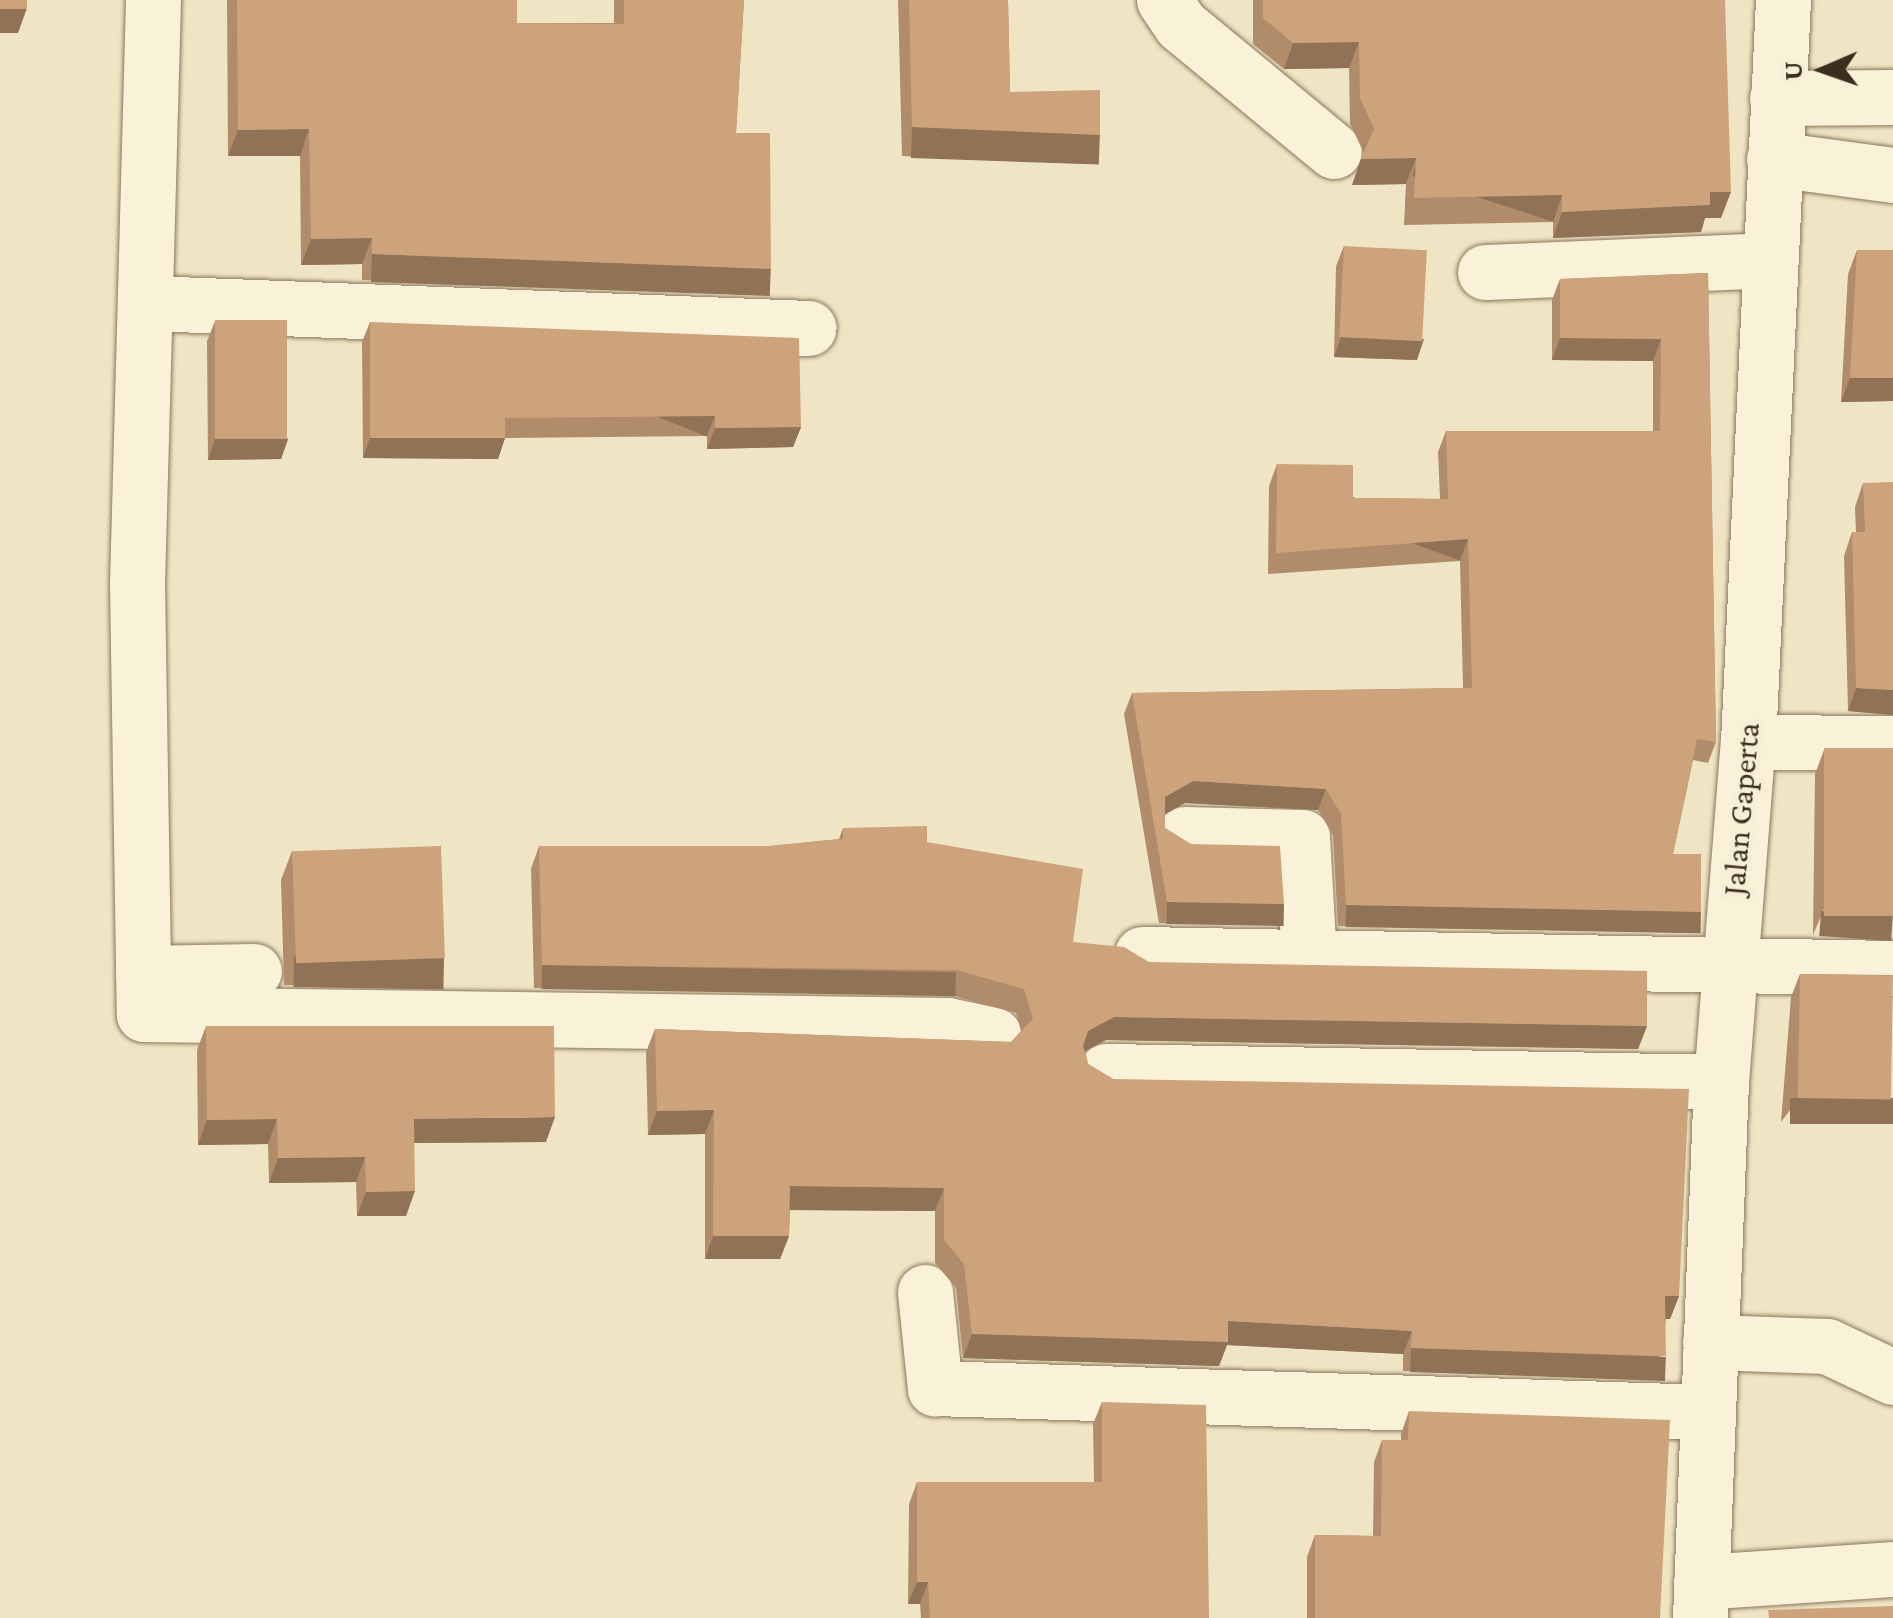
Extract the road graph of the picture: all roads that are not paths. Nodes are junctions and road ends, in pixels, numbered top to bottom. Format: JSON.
{"nodes":[{"id":1,"x":152,"y":0,"type":"edge"},
{"id":2,"x":1164,"y":0,"type":"edge"},
{"id":3,"x":1783,"y":0,"type":"edge"},
{"id":4,"x":1893,"y":97,"type":"edge"},
{"id":5,"x":1778,"y":98,"type":"junction"},
{"id":6,"x":1334,"y":151,"type":"dead end"},
{"id":7,"x":1774,"y":159,"type":"junction"},
{"id":8,"x":1893,"y":175,"type":"edge"},
{"id":9,"x":1770,"y":260,"type":"junction"},
{"id":10,"x":1485,"y":272,"type":"dead end"},
{"id":11,"x":148,"y":303,"type":"junction"},
{"id":12,"x":809,"y":328,"type":"dead end"},
{"id":13,"x":1748,"y":742,"type":"junction"},
{"id":14,"x":1893,"y":742,"type":"edge"},
{"id":15,"x":1184,"y":834,"type":"edge"},
{"id":16,"x":1142,"y":954,"type":"edge"},
{"id":17,"x":1309,"y":958,"type":"junction"},
{"id":18,"x":1728,"y":965,"type":"junction"},
{"id":19,"x":1893,"y":968,"type":"edge"},
{"id":20,"x":254,"y":972,"type":"dead end"},
{"id":21,"x":143,"y":974,"type":"junction"},
{"id":22,"x":994,"y":1036,"type":"dead end"},
{"id":23,"x":1106,"y":1071,"type":"edge"},
{"id":24,"x":1720,"y":1082,"type":"junction"},
{"id":25,"x":925,"y":1292,"type":"dead end"},
{"id":26,"x":1710,"y":1342,"type":"junction"},
{"id":27,"x":1893,"y":1377,"type":"edge"},
{"id":28,"x":1706,"y":1412,"type":"junction"},
{"id":29,"x":1893,"y":1569,"type":"edge"},
{"id":30,"x":1701,"y":1600,"type":"edge"}],
"edges":[{"from":1,"to":11,"type":"street"},
{"from":2,"to":6,"type":"street"},
{"from":3,"to":5,"type":"street","name":"Jalan Gaperta"},
{"from":4,"to":5,"type":"street"},
{"from":5,"to":7,"type":"street","name":"Jalan Gaperta"},
{"from":7,"to":8,"type":"street"},
{"from":7,"to":9,"type":"street","name":"Jalan Gaperta"},
{"from":9,"to":10,"type":"street"},
{"from":9,"to":13,"type":"street","name":"Jalan Gaperta"},
{"from":11,"to":12,"type":"street"},
{"from":11,"to":21,"type":"street"},
{"from":13,"to":14,"type":"street"},
{"from":13,"to":18,"type":"street","name":"Jalan Gaperta"},
{"from":15,"to":17,"type":"street"},
{"from":16,"to":17,"type":"street"},
{"from":17,"to":18,"type":"street"},
{"from":18,"to":19,"type":"street"},
{"from":18,"to":24,"type":"street","name":"Jalan Gaperta"},
{"from":20,"to":21,"type":"street"},
{"from":21,"to":22,"type":"street"},
{"from":23,"to":24,"type":"street"},
{"from":24,"to":26,"type":"street","name":"Jalan Gaperta"},
{"from":25,"to":28,"type":"street"},
{"from":26,"to":27,"type":"street"},
{"from":26,"to":28,"type":"street","name":"Jalan Gaperta"},
{"from":28,"to":30,"type":"street","name":"Jalan Gaperta"},
{"from":29,"to":30,"type":"street"}]}
